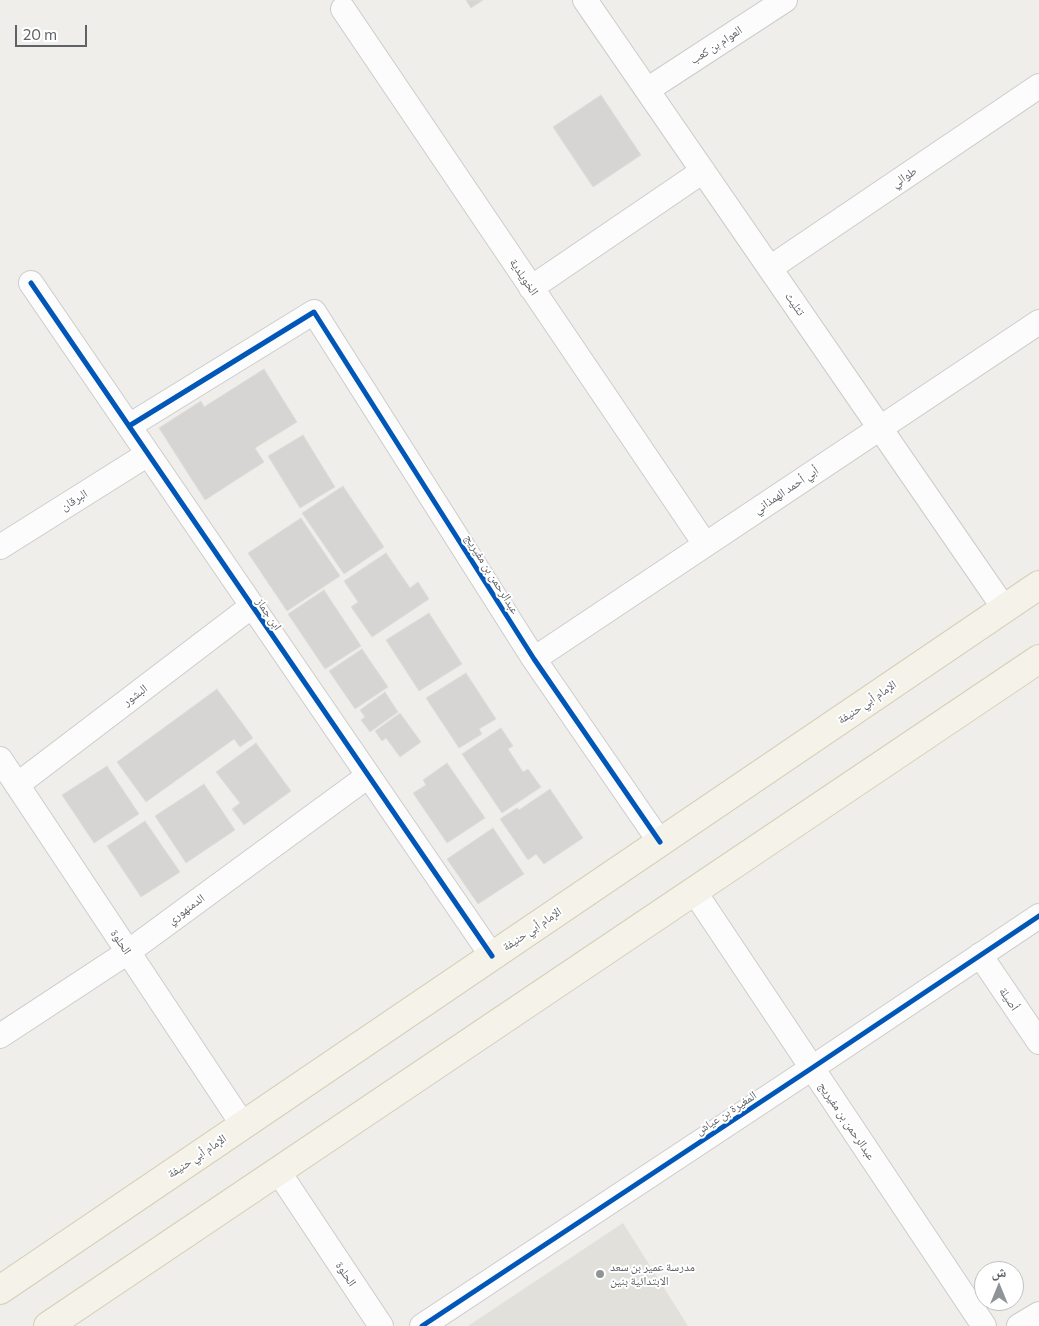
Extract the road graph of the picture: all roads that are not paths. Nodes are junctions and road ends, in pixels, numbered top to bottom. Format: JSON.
{"nodes":[{"id":1,"x":585,"y":0,"type":"edge"},
{"id":2,"x":785,"y":0,"type":"edge"},
{"id":3,"x":343,"y":9,"type":"dead end"},
{"id":4,"x":1039,"y":86,"type":"edge"},
{"id":5,"x":647,"y":90,"type":"junction"},
{"id":6,"x":703,"y":171,"type":"junction"},
{"id":7,"x":770,"y":268,"type":"junction"},
{"id":8,"x":31,"y":283,"type":"dead end"},
{"id":9,"x":531,"y":288,"type":"junction"},
{"id":10,"x":1039,"y":322,"type":"edge"},
{"id":11,"x":129,"y":426,"type":"junction"},
{"id":12,"x":880,"y":428,"type":"junction"},
{"id":13,"x":148,"y":454,"type":"junction"},
{"id":14,"x":705,"y":544,"type":"junction"},
{"id":15,"x":0,"y":547,"type":"edge"},
{"id":16,"x":1039,"y":585,"type":"edge"},
{"id":17,"x":252,"y":606,"type":"junction"},
{"id":18,"x":1004,"y":608,"type":"junction"},
{"id":19,"x":534,"y":659,"type":"junction"},
{"id":20,"x":1039,"y":659,"type":"edge"},
{"id":21,"x":0,"y":759,"type":"edge"},
{"id":22,"x":368,"y":776,"type":"junction"},
{"id":23,"x":17,"y":785,"type":"junction"},
{"id":24,"x":660,"y":842,"type":"junction"},
{"id":25,"x":694,"y":891,"type":"junction"},
{"id":26,"x":1039,"y":916,"type":"edge"},
{"id":27,"x":128,"y":952,"type":"junction"},
{"id":28,"x":980,"y":955,"type":"junction"},
{"id":29,"x":492,"y":956,"type":"junction"},
{"id":30,"x":0,"y":1036,"type":"edge"},
{"id":31,"x":1039,"y":1042,"type":"edge"},
{"id":32,"x":812,"y":1068,"type":"junction"},
{"id":33,"x":242,"y":1125,"type":"junction"},
{"id":34,"x":278,"y":1171,"type":"junction"},
{"id":35,"x":0,"y":1290,"type":"edge"},
{"id":36,"x":1039,"y":1314,"type":"edge"},
{"id":37,"x":48,"y":1326,"type":"edge"},
{"id":38,"x":381,"y":1326,"type":"edge"},
{"id":39,"x":422,"y":1326,"type":"edge"},
{"id":40,"x":984,"y":1326,"type":"edge"},
{"id":41,"x":1019,"y":1326,"type":"edge"}],
"edges":[{"from":1,"to":5,"type":"street","name":"تثليث"},
{"from":2,"to":5,"type":"street","name":"العوام بن كعب"},
{"from":3,"to":9,"type":"street","name":"الخويلدية"},
{"from":4,"to":7,"type":"street","name":"طوالي"},
{"from":5,"to":6,"type":"street","name":"تثليث"},
{"from":6,"to":7,"type":"street","name":"تثليث"},
{"from":6,"to":9,"type":"street"},
{"from":7,"to":12,"type":"street","name":"تثليث"},
{"from":8,"to":11,"type":"street","name":"ابن جماز"},
{"from":9,"to":14,"type":"street","name":"الخويلدية"},
{"from":10,"to":12,"type":"street","name":"أبي أحمد الهمذاني"},
{"from":11,"to":13,"type":"street","name":"ابن جماز"},
{"from":11,"to":19,"type":"street","name":"عبدالرحمن بن مفيريج"},
{"from":12,"to":14,"type":"street","name":"أبي أحمد الهمذاني"},
{"from":12,"to":18,"type":"street","name":"تثليث"},
{"from":13,"to":15,"type":"street","name":"البرقان"},
{"from":13,"to":17,"type":"street","name":"ابن جماز"},
{"from":14,"to":19,"type":"street","name":"أبي أحمد الهمذاني"},
{"from":16,"to":18,"type":"main road","name":"الإمام أبي حنيفة"},
{"from":17,"to":22,"type":"street","name":"ابن جماز"},
{"from":17,"to":23,"type":"street","name":"البشور"},
{"from":18,"to":24,"type":"main road","name":"الإمام أبي حنيفة"},
{"from":19,"to":24,"type":"street","name":"عبدالرحمن بن مفيريج"},
{"from":20,"to":25,"type":"main road"},
{"from":21,"to":23,"type":"street","name":"الحلوة"},
{"from":22,"to":27,"type":"street","name":"الدمنهوري"},
{"from":22,"to":29,"type":"street","name":"ابن جماز"},
{"from":23,"to":27,"type":"street","name":"الحلوة"},
{"from":24,"to":29,"type":"main road","name":"الإمام أبي حنيفة"},
{"from":25,"to":32,"type":"street","name":"عبدالرحمن بن مفيريج"},
{"from":25,"to":34,"type":"main road"},
{"from":26,"to":28,"type":"street","name":"المغيرة بن عياش"},
{"from":27,"to":30,"type":"street","name":"الدمنهوري"},
{"from":27,"to":33,"type":"street","name":"الحلوة"},
{"from":28,"to":31,"type":"street","name":"أصيلة"},
{"from":28,"to":32,"type":"street","name":"المغيرة بن عياش"},
{"from":29,"to":33,"type":"main road","name":"الإمام أبي حنيفة"},
{"from":32,"to":39,"type":"street","name":"المغيرة بن عياش"},
{"from":32,"to":40,"type":"street","name":"عبدالرحمن بن مفيريج"},
{"from":33,"to":35,"type":"main road","name":"الإمام أبي حنيفة"},
{"from":34,"to":37,"type":"main road"},
{"from":34,"to":38,"type":"street","name":"الحلوة"},
{"from":36,"to":41,"type":"street"}]}
